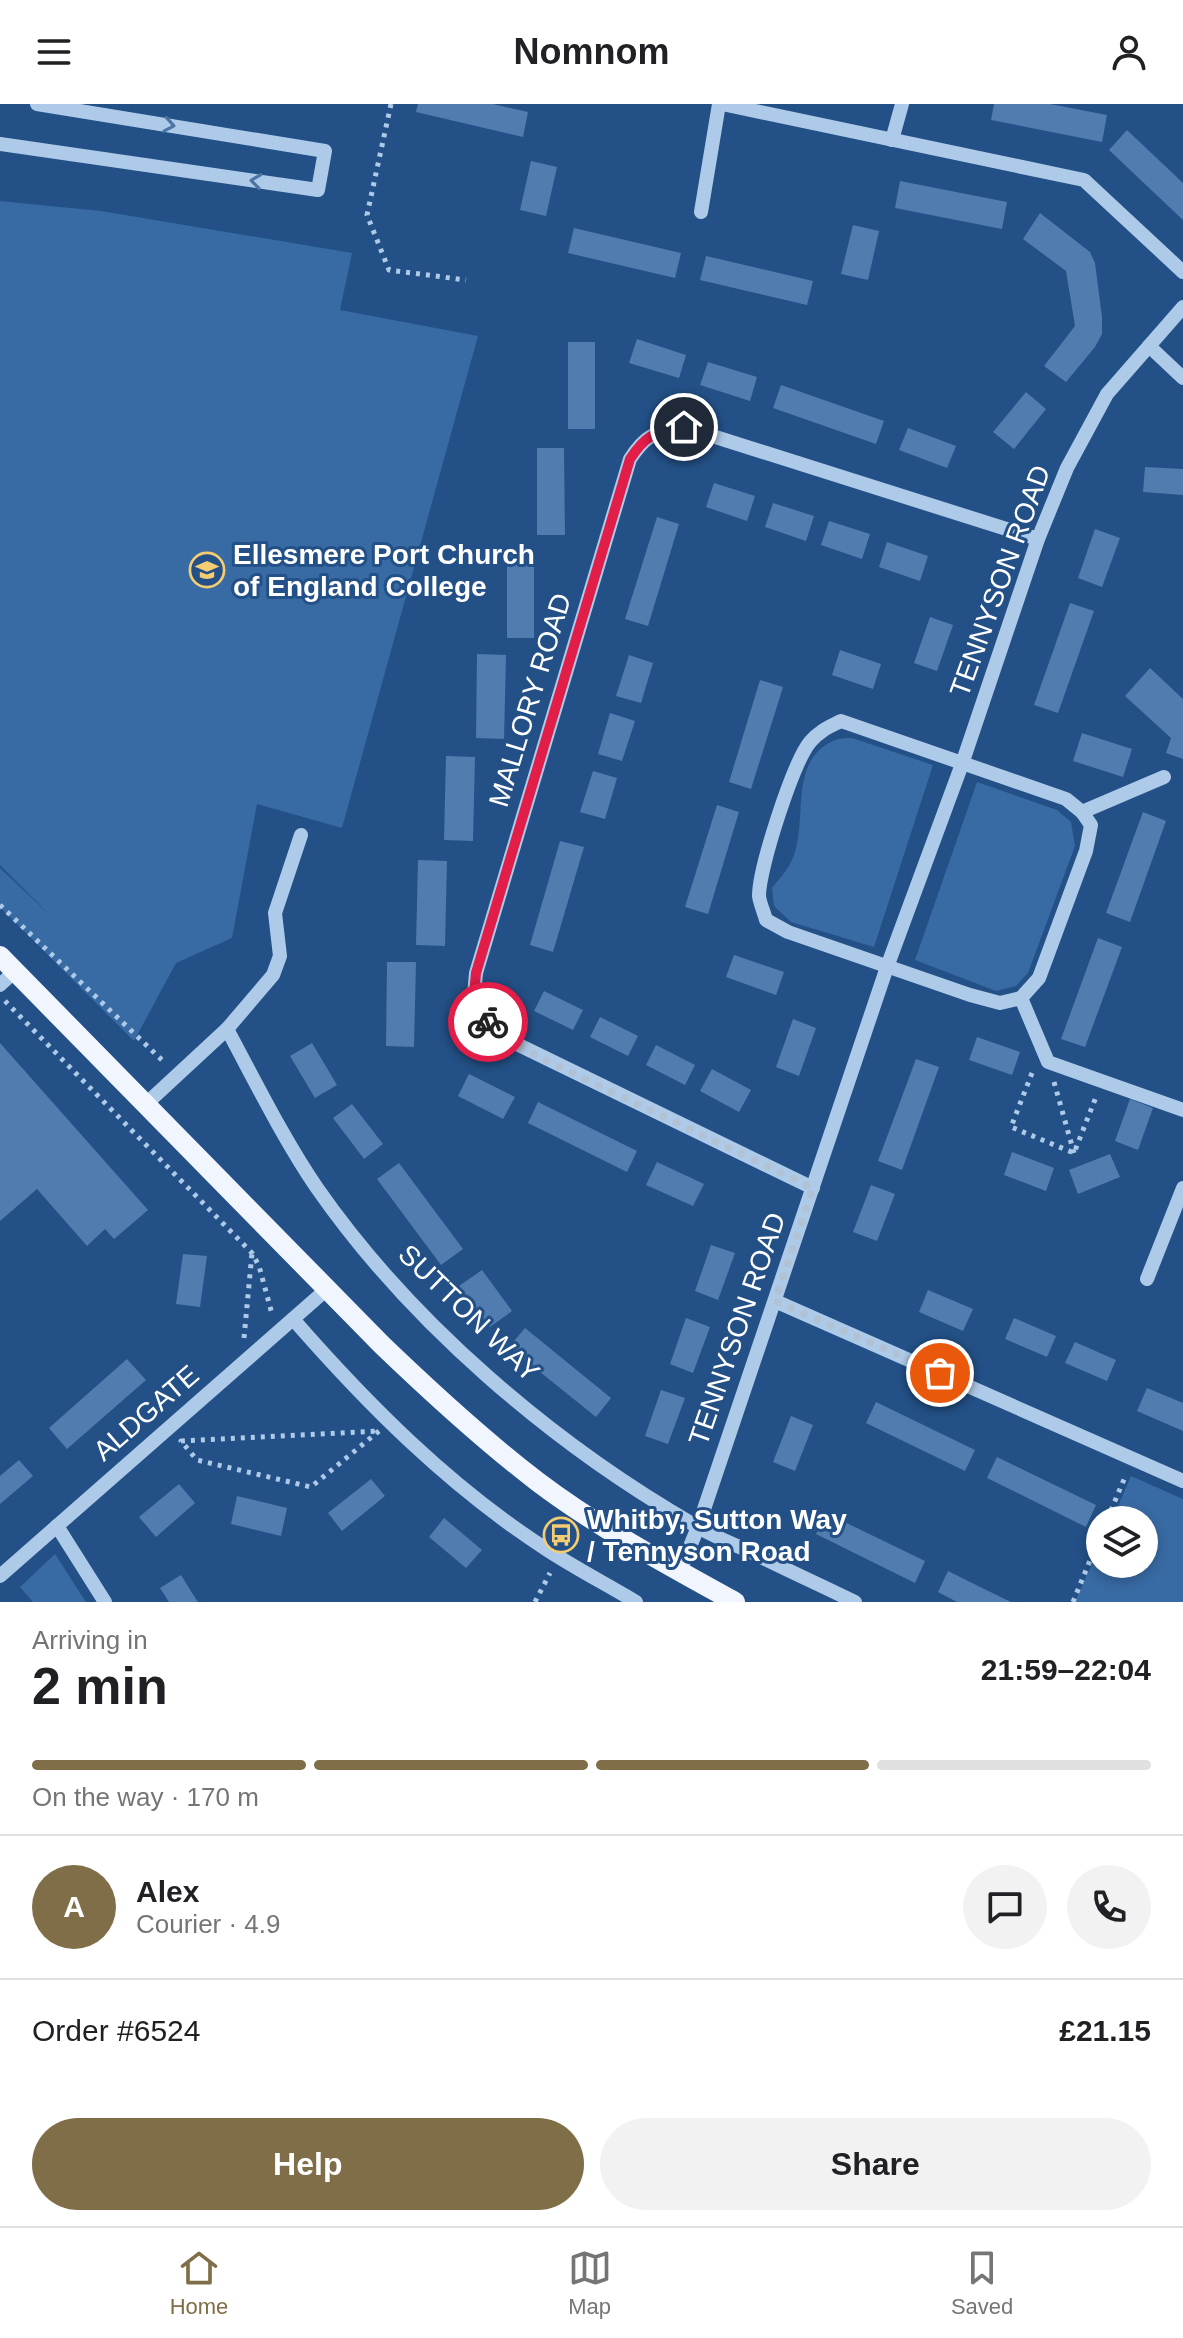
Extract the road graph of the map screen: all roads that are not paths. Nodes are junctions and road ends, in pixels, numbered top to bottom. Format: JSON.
{"nodes":[{"id":1,"x":37,"y":104,"type":"edge"},
{"id":2,"x":720,"y":104,"type":"edge"},
{"id":3,"x":902,"y":104,"type":"edge"},
{"id":4,"x":892,"y":140,"type":"junction"},
{"id":5,"x":0,"y":144,"type":"edge"},
{"id":6,"x":701,"y":212,"type":"dead end"},
{"id":7,"x":1183,"y":272,"type":"edge"},
{"id":8,"x":1183,"y":307,"type":"edge"},
{"id":9,"x":1149,"y":346,"type":"junction"},
{"id":10,"x":1183,"y":378,"type":"edge"},
{"id":11,"x":1038,"y":539,"type":"junction"},
{"id":12,"x":962,"y":764,"type":"junction"},
{"id":13,"x":1164,"y":777,"type":"dead end"},
{"id":14,"x":1082,"y":812,"type":"junction"},
{"id":15,"x":301,"y":835,"type":"dead end"},
{"id":16,"x":887,"y":967,"type":"junction"},
{"id":17,"x":5,"y":971,"type":"edge"},
{"id":18,"x":1021,"y":998,"type":"junction"},
{"id":19,"x":227,"y":1029,"type":"junction"},
{"id":20,"x":146,"y":1104,"type":"junction"},
{"id":21,"x":1183,"y":1110,"type":"edge"},
{"id":22,"x":813,"y":1188,"type":"junction"},
{"id":23,"x":1183,"y":1188,"type":"edge"},
{"id":24,"x":1147,"y":1279,"type":"dead end"},
{"id":25,"x":327,"y":1289,"type":"junction"},
{"id":26,"x":775,"y":1301,"type":"junction"},
{"id":27,"x":293,"y":1319,"type":"junction"},
{"id":28,"x":1183,"y":1481,"type":"edge"},
{"id":29,"x":57,"y":1526,"type":"junction"},
{"id":30,"x":698,"y":1527,"type":"junction"},
{"id":31,"x":680,"y":1571,"type":"junction"},
{"id":32,"x":0,"y":1576,"type":"edge"},
{"id":33,"x":105,"y":1602,"type":"edge"},
{"id":34,"x":636,"y":1602,"type":"edge"},
{"id":35,"x":735,"y":1602,"type":"edge"},
{"id":36,"x":855,"y":1602,"type":"edge"}],
"edges":[{"from":1,"to":5,"type":"street","one_way":true},
{"from":2,"to":4,"type":"street"},
{"from":2,"to":6,"type":"street"},
{"from":3,"to":4,"type":"street"},
{"from":4,"to":7,"type":"street"},
{"from":8,"to":9,"type":"street","name":"TENNYSON ROAD"},
{"from":9,"to":10,"type":"street"},
{"from":9,"to":11,"type":"street","name":"TENNYSON ROAD"},
{"from":11,"to":12,"type":"street","name":"TENNYSON ROAD"},
{"from":11,"to":22,"type":"street","name":"MALLORY ROAD"},
{"from":12,"to":14,"type":"street"},
{"from":12,"to":16,"type":"street","name":"TENNYSON ROAD"},
{"from":12,"to":16,"type":"street"},
{"from":13,"to":14,"type":"street"},
{"from":14,"to":18,"type":"street"},
{"from":15,"to":19,"type":"street"},
{"from":16,"to":18,"type":"street"},
{"from":16,"to":22,"type":"street","name":"TENNYSON ROAD"},
{"from":17,"to":20,"type":"main road"},
{"from":18,"to":21,"type":"street"},
{"from":19,"to":20,"type":"street"},
{"from":19,"to":30,"type":"street","name":"SUTTON WAY"},
{"from":20,"to":25,"type":"main road"},
{"from":22,"to":26,"type":"street","name":"TENNYSON ROAD"},
{"from":23,"to":24,"type":"street"},
{"from":25,"to":27,"type":"street","name":"ALDGATE"},
{"from":25,"to":31,"type":"main road"},
{"from":26,"to":28,"type":"street"},
{"from":26,"to":30,"type":"street","name":"TENNYSON ROAD"},
{"from":27,"to":29,"type":"street","name":"ALDGATE"},
{"from":27,"to":34,"type":"street"},
{"from":29,"to":32,"type":"street","name":"ALDGATE"},
{"from":29,"to":33,"type":"street"},
{"from":30,"to":31,"type":"street","name":"TENNYSON ROAD"},
{"from":30,"to":36,"type":"street","name":"SUTTON WAY"},
{"from":31,"to":35,"type":"main road"}]}
